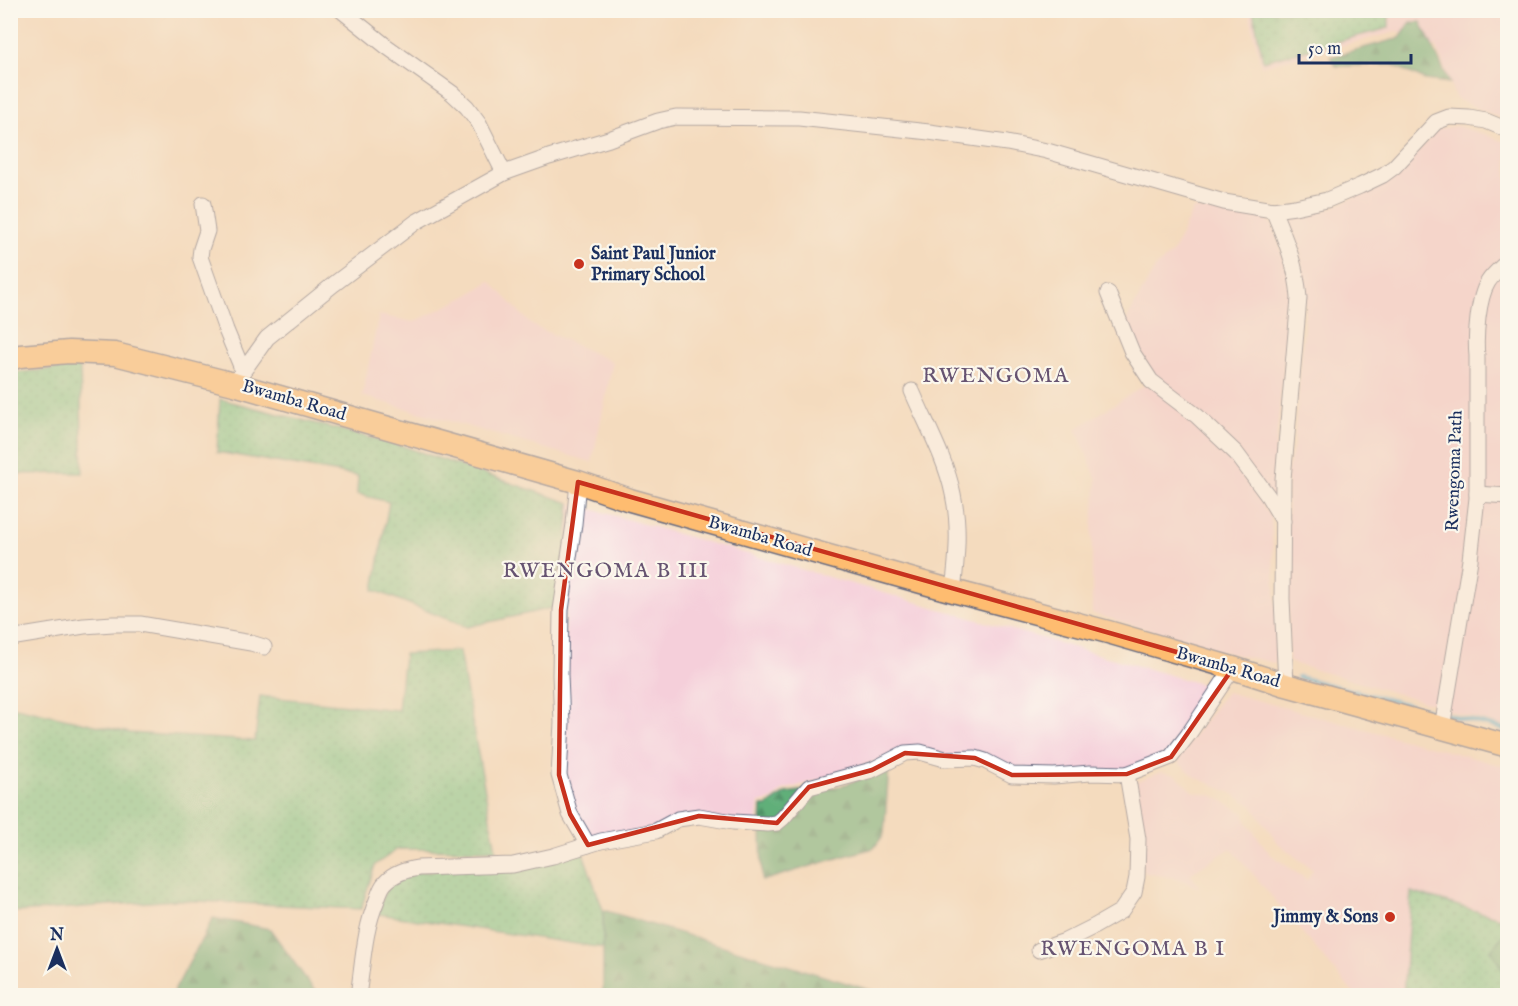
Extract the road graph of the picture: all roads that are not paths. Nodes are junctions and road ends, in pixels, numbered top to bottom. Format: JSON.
{"nodes":[{"id":1,"x":341,"y":10,"type":"edge"},
{"id":2,"x":1508,"y":130,"type":"edge"},
{"id":3,"x":504,"y":174,"type":"junction"},
{"id":4,"x":203,"y":204,"type":"dead end"},
{"id":5,"x":1273,"y":210,"type":"junction"},
{"id":6,"x":1508,"y":261,"type":"edge"},
{"id":7,"x":1108,"y":293,"type":"dead end"},
{"id":8,"x":10,"y":359,"type":"edge"},
{"id":9,"x":239,"y":377,"type":"junction"},
{"id":10,"x":912,"y":391,"type":"dead end"},
{"id":11,"x":578,"y":482,"type":"junction"},
{"id":12,"x":1477,"y":494,"type":"junction"},
{"id":13,"x":1508,"y":496,"type":"edge"},
{"id":14,"x":1283,"y":521,"type":"junction"},
{"id":15,"x":953,"y":591,"type":"junction"},
{"id":16,"x":10,"y":638,"type":"edge"},
{"id":17,"x":264,"y":647,"type":"dead end"},
{"id":18,"x":1233,"y":668,"type":"junction"},
{"id":19,"x":1286,"y":685,"type":"junction"},
{"id":20,"x":1442,"y":728,"type":"junction"},
{"id":21,"x":1508,"y":746,"type":"edge"},
{"id":22,"x":1127,"y":774,"type":"junction"},
{"id":23,"x":588,"y":845,"type":"junction"},
{"id":24,"x":1039,"y":950,"type":"dead end"},
{"id":25,"x":358,"y":996,"type":"edge"}],
"edges":[{"from":1,"to":3,"type":"street"},
{"from":2,"to":5,"type":"street"},
{"from":3,"to":5,"type":"street"},
{"from":3,"to":9,"type":"street"},
{"from":4,"to":9,"type":"street"},
{"from":5,"to":14,"type":"street"},
{"from":6,"to":12,"type":"street","name":"Rwengoma Path"},
{"from":7,"to":14,"type":"street"},
{"from":8,"to":9,"type":"main road","name":"Bwamba Road"},
{"from":9,"to":11,"type":"main road","name":"Bwamba Road"},
{"from":10,"to":15,"type":"street"},
{"from":11,"to":15,"type":"main road","name":"Bwamba Road"},
{"from":11,"to":23,"type":"street"},
{"from":12,"to":13,"type":"street"},
{"from":12,"to":20,"type":"street","name":"Rwengoma Path"},
{"from":14,"to":19,"type":"street"},
{"from":15,"to":18,"type":"main road","name":"Bwamba Road"},
{"from":16,"to":17,"type":"street"},
{"from":18,"to":19,"type":"main road","name":"Bwamba Road"},
{"from":18,"to":22,"type":"street"},
{"from":19,"to":20,"type":"main road","name":"Bwamba Road"},
{"from":20,"to":21,"type":"main road","name":"Bwamba Road"},
{"from":22,"to":23,"type":"street"},
{"from":22,"to":24,"type":"street"},
{"from":23,"to":25,"type":"street"}]}
